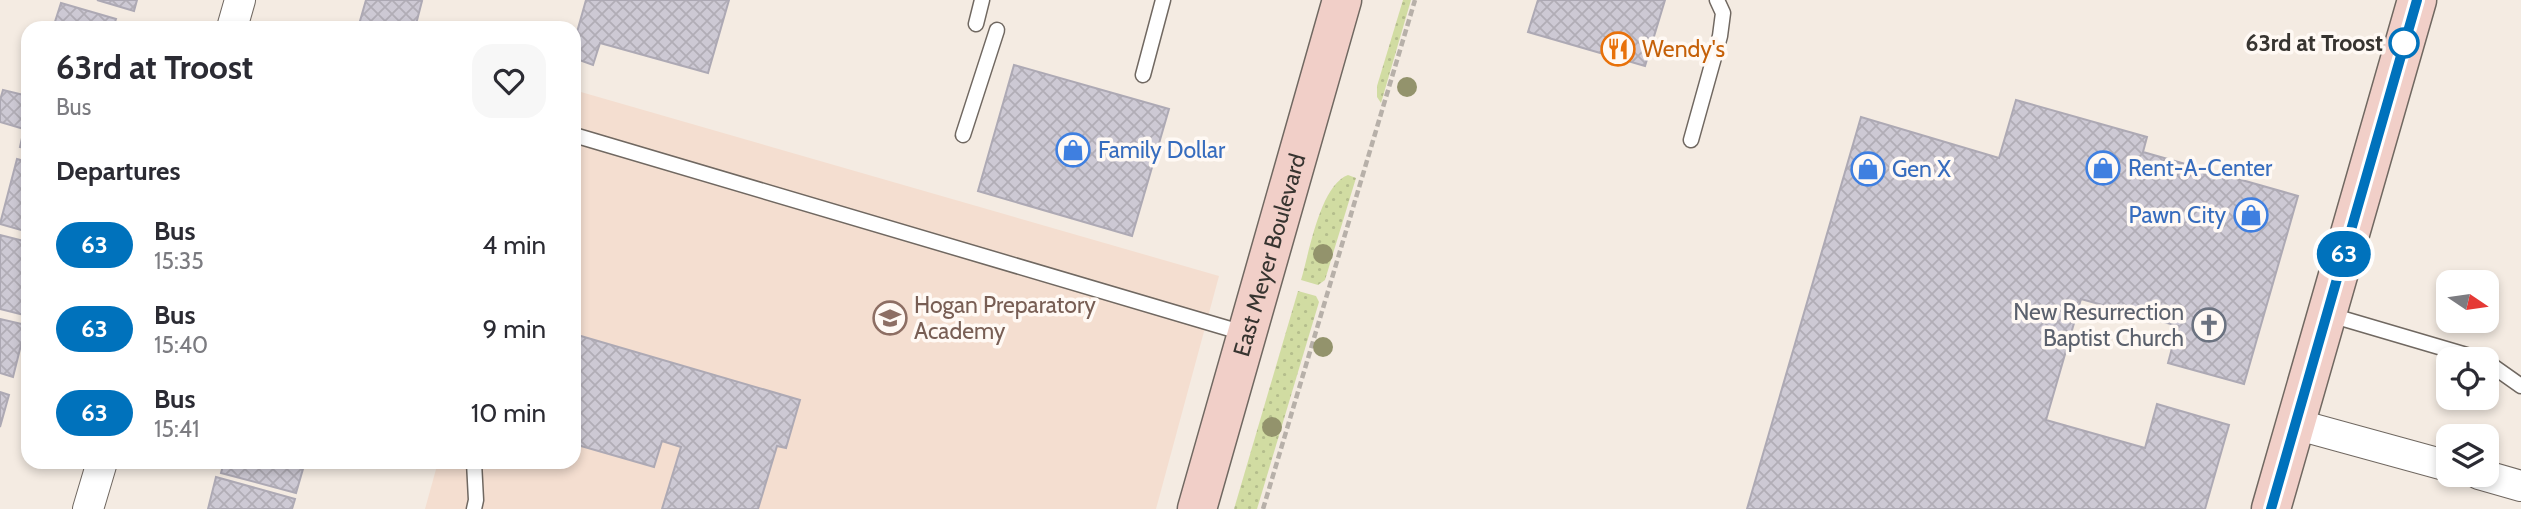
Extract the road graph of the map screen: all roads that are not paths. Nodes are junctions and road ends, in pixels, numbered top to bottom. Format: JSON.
{"nodes":[{"id":1,"x":240,"y":0,"type":"edge"},
{"id":2,"x":982,"y":0,"type":"edge"},
{"id":3,"x":1163,"y":0,"type":"edge"},
{"id":4,"x":1342,"y":0,"type":"edge"},
{"id":5,"x":1717,"y":0,"type":"edge"},
{"id":6,"x":2417,"y":0,"type":"edge"},
{"id":7,"x":234,"y":21,"type":"edge"},
{"id":8,"x":975,"y":24,"type":"dead end"},
{"id":9,"x":997,"y":30,"type":"dead end"},
{"id":10,"x":1143,"y":75,"type":"dead end"},
{"id":11,"x":963,"y":135,"type":"dead end"},
{"id":12,"x":581,"y":137,"type":"edge"},
{"id":13,"x":1691,"y":140,"type":"dead end"},
{"id":14,"x":2327,"y":313,"type":"junction"},
{"id":15,"x":1248,"y":334,"type":"junction"},
{"id":16,"x":2440,"y":347,"type":"edge"},
{"id":17,"x":2499,"y":370,"type":"edge"},
{"id":18,"x":2521,"y":386,"type":"edge"},
{"id":19,"x":2295,"y":424,"type":"junction"},
{"id":20,"x":2436,"y":463,"type":"edge"},
{"id":21,"x":100,"y":469,"type":"edge"},
{"id":22,"x":474,"y":469,"type":"edge"},
{"id":23,"x":2499,"y":480,"type":"edge"},
{"id":24,"x":2521,"y":486,"type":"edge"},
{"id":25,"x":88,"y":509,"type":"edge"},
{"id":26,"x":474,"y":509,"type":"edge"},
{"id":27,"x":1197,"y":509,"type":"edge"},
{"id":28,"x":2271,"y":509,"type":"edge"}],
"edges":[{"from":1,"to":7,"type":"street"},
{"from":2,"to":8,"type":"lane"},
{"from":3,"to":10,"type":"lane"},
{"from":4,"to":15,"type":"main road","name":"East Meyer Boulevard"},
{"from":5,"to":13,"type":"lane"},
{"from":6,"to":14,"type":"main road"},
{"from":9,"to":11,"type":"lane"},
{"from":12,"to":15,"type":"lane"},
{"from":14,"to":16,"type":"lane"},
{"from":14,"to":19,"type":"main road"},
{"from":15,"to":27,"type":"main road","name":"East Meyer Boulevard"},
{"from":17,"to":18,"type":"lane"},
{"from":19,"to":20,"type":"street"},
{"from":19,"to":28,"type":"main road"},
{"from":21,"to":25,"type":"street"},
{"from":22,"to":26,"type":"lane"},
{"from":23,"to":24,"type":"street"}]}
